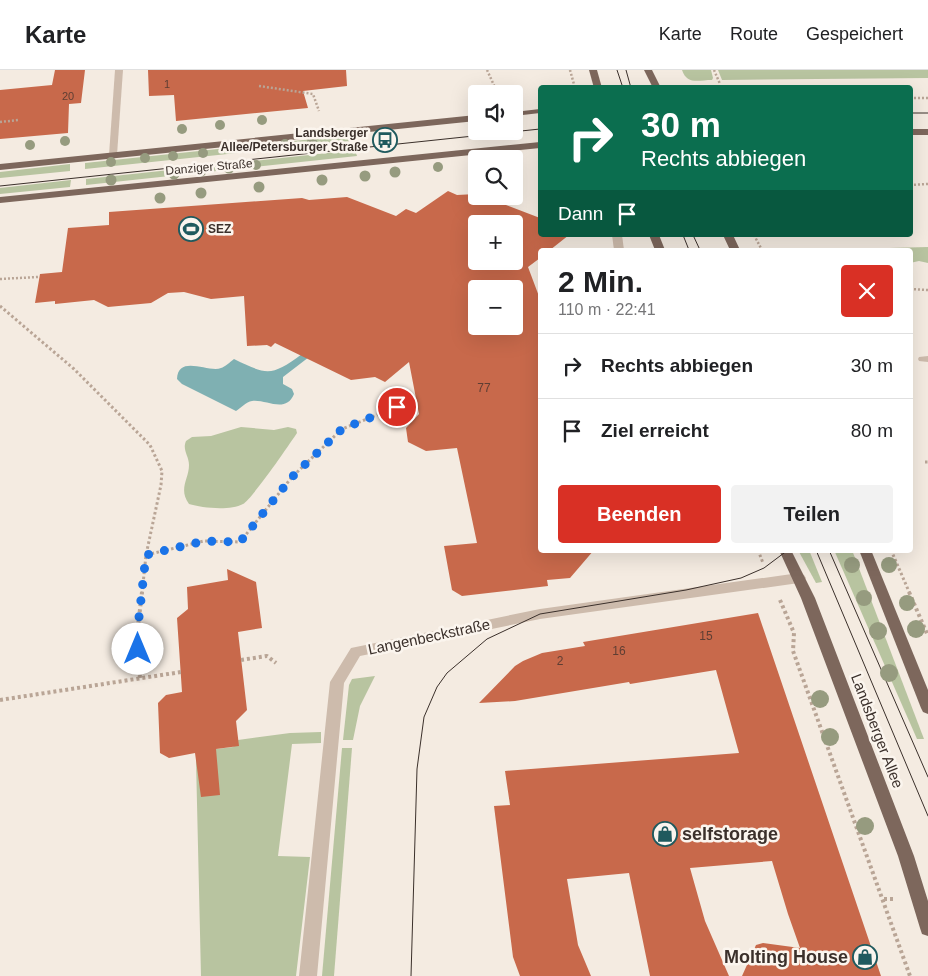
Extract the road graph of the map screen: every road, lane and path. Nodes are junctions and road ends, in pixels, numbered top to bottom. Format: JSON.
{"nodes":[{"id":1,"x":118,"y":70,"type":"edge"},
{"id":2,"x":487,"y":70,"type":"edge"},
{"id":3,"x":570,"y":70,"type":"edge"},
{"id":4,"x":593,"y":70,"type":"edge"},
{"id":5,"x":648,"y":70,"type":"edge"},
{"id":6,"x":714,"y":70,"type":"edge"},
{"id":7,"x":720,"y":84,"type":"dead end"},
{"id":8,"x":494,"y":85,"type":"edge"},
{"id":9,"x":573,"y":85,"type":"edge"},
{"id":10,"x":597,"y":85,"type":"edge"},
{"id":11,"x":656,"y":85,"type":"edge"},
{"id":12,"x":259,"y":86,"type":"dead end"},
{"id":13,"x":913,"y":98,"type":"edge"},
{"id":14,"x":928,"y":98,"type":"edge"},
{"id":15,"x":319,"y":111,"type":"dead end"},
{"id":16,"x":538,"y":111,"type":"edge"},
{"id":17,"x":523,"y":113,"type":"edge"},
{"id":18,"x":468,"y":119,"type":"edge"},
{"id":19,"x":19,"y":120,"type":"dead end"},
{"id":20,"x":0,"y":122,"type":"edge"},
{"id":21,"x":913,"y":132,"type":"edge"},
{"id":22,"x":928,"y":132,"type":"edge"},
{"id":23,"x":538,"y":144,"type":"edge"},
{"id":24,"x":113,"y":155,"type":"junction"},
{"id":25,"x":0,"y":167,"type":"edge"},
{"id":26,"x":928,"y":184,"type":"edge"},
{"id":27,"x":913,"y":185,"type":"edge"},
{"id":28,"x":0,"y":200,"type":"edge"},
{"id":29,"x":38,"y":277,"type":"dead end"},
{"id":30,"x":0,"y":279,"type":"edge"},
{"id":31,"x":913,"y":289,"type":"edge"},
{"id":32,"x":928,"y":290,"type":"edge"},
{"id":33,"x":0,"y":306,"type":"edge"},
{"id":34,"x":397,"y":407,"type":"dead end"},
{"id":35,"x":786,"y":553,"type":"edge"},
{"id":36,"x":866,"y":553,"type":"edge"},
{"id":37,"x":891,"y":553,"type":"edge"},
{"id":38,"x":146,"y":555,"type":"junction"},
{"id":39,"x":799,"y":578,"type":"junction"},
{"id":40,"x":788,"y":616,"type":"dead end"},
{"id":41,"x":928,"y":636,"type":"edge"},
{"id":42,"x":241,"y":660,"type":"dead end"},
{"id":43,"x":276,"y":663,"type":"dead end"},
{"id":44,"x":181,"y":672,"type":"dead end"},
{"id":45,"x":140,"y":678,"type":"junction"},
{"id":46,"x":0,"y":700,"type":"edge"},
{"id":47,"x":928,"y":708,"type":"edge"},
{"id":48,"x":923,"y":898,"type":"edge"},
{"id":49,"x":928,"y":928,"type":"edge"},
{"id":50,"x":308,"y":976,"type":"edge"},
{"id":51,"x":910,"y":976,"type":"edge"}],
"edges":[{"from":1,"to":24,"type":"street"},
{"from":2,"to":8,"type":"path"},
{"from":3,"to":9,"type":"path"},
{"from":4,"to":10,"type":"main road"},
{"from":5,"to":11,"type":"main road"},
{"from":6,"to":7,"type":"path"},
{"from":12,"to":15,"type":"path"},
{"from":13,"to":14,"type":"path"},
{"from":16,"to":17,"type":"main road"},
{"from":18,"to":24,"type":"main road","name":"Danziger Straße"},
{"from":19,"to":20,"type":"path"},
{"from":21,"to":22,"type":"main road"},
{"from":23,"to":28,"type":"main road","name":"Danziger Straße"},
{"from":24,"to":25,"type":"main road","name":"Danziger Straße"},
{"from":26,"to":27,"type":"path"},
{"from":29,"to":30,"type":"path"},
{"from":31,"to":32,"type":"path"},
{"from":33,"to":38,"type":"path"},
{"from":34,"to":38,"type":"path"},
{"from":35,"to":39,"type":"main road","name":"Landsberger Allee"},
{"from":36,"to":47,"type":"main road"},
{"from":37,"to":41,"type":"path"},
{"from":38,"to":45,"type":"path"},
{"from":39,"to":48,"type":"main road","name":"Landsberger Allee"},
{"from":39,"to":50,"type":"street","name":"Langenbeckstraße"},
{"from":40,"to":51,"type":"path"},
{"from":42,"to":43,"type":"path"},
{"from":44,"to":45,"type":"path"},
{"from":45,"to":46,"type":"path"},
{"from":48,"to":49,"type":"main road","name":"Landsberger Allee"}]}
